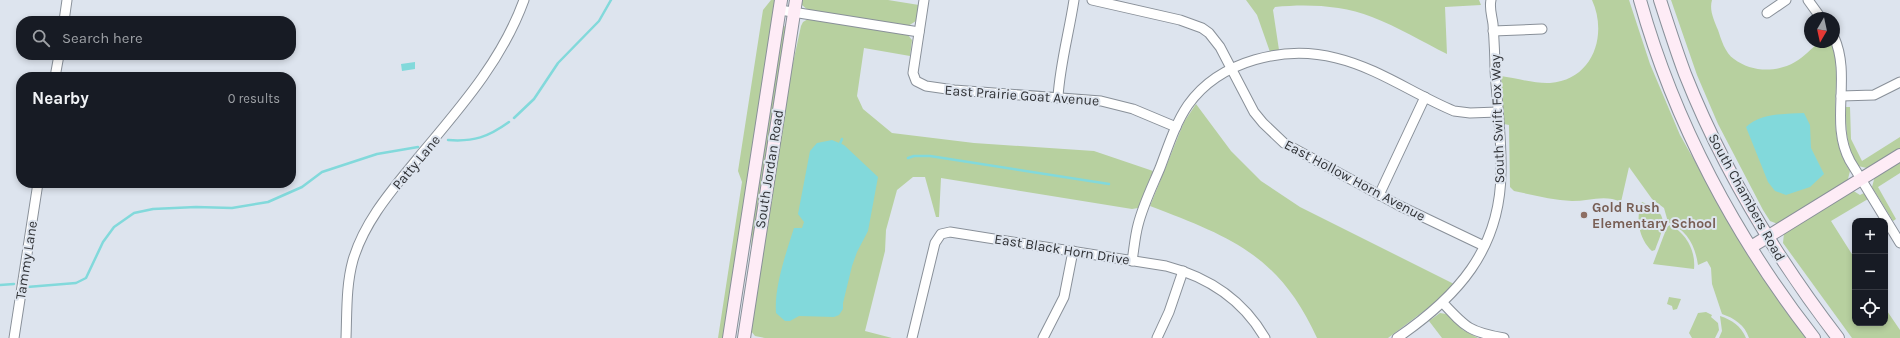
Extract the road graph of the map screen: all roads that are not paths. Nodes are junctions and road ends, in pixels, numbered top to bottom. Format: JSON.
{"nodes":[{"id":1,"x":67,"y":0,"type":"edge"},
{"id":2,"x":524,"y":0,"type":"edge"},
{"id":3,"x":796,"y":0,"type":"edge"},
{"id":4,"x":924,"y":0,"type":"edge"},
{"id":5,"x":1074,"y":0,"type":"edge"},
{"id":6,"x":1092,"y":0,"type":"edge"},
{"id":7,"x":1640,"y":0,"type":"edge"},
{"id":8,"x":1660,"y":0,"type":"edge"},
{"id":9,"x":1786,"y":0,"type":"edge"},
{"id":10,"x":1808,"y":0,"type":"edge"},
{"id":11,"x":1488,"y":2,"type":"edge"},
{"id":12,"x":780,"y":5,"type":"edge"},
{"id":13,"x":794,"y":12,"type":"junction"},
{"id":14,"x":1817,"y":12,"type":"edge"},
{"id":15,"x":1767,"y":13,"type":"dead end"},
{"id":16,"x":65,"y":16,"type":"edge"},
{"id":17,"x":1542,"y":29,"type":"dead end"},
{"id":18,"x":1493,"y":31,"type":"junction"},
{"id":19,"x":919,"y":32,"type":"junction"},
{"id":20,"x":1837,"y":48,"type":"edge"},
{"id":21,"x":58,"y":60,"type":"edge"},
{"id":22,"x":1230,"y":68,"type":"junction"},
{"id":23,"x":56,"y":72,"type":"edge"},
{"id":24,"x":1900,"y":82,"type":"edge"},
{"id":25,"x":1841,"y":96,"type":"junction"},
{"id":26,"x":1058,"y":97,"type":"junction"},
{"id":27,"x":1425,"y":97,"type":"junction"},
{"id":28,"x":1498,"y":112,"type":"junction"},
{"id":29,"x":1176,"y":127,"type":"junction"},
{"id":30,"x":1900,"y":155,"type":"edge"},
{"id":31,"x":1861,"y":179,"type":"junction"},
{"id":32,"x":37,"y":188,"type":"edge"},
{"id":33,"x":1379,"y":195,"type":"junction"},
{"id":34,"x":1897,"y":232,"type":"edge"},
{"id":35,"x":1768,"y":237,"type":"junction"},
{"id":36,"x":1900,"y":243,"type":"edge"},
{"id":37,"x":1484,"y":246,"type":"junction"},
{"id":38,"x":1751,"y":247,"type":"junction"},
{"id":39,"x":1073,"y":251,"type":"junction"},
{"id":40,"x":1132,"y":261,"type":"junction"},
{"id":41,"x":1183,"y":271,"type":"junction"},
{"id":42,"x":1443,"y":303,"type":"junction"},
{"id":43,"x":14,"y":338,"type":"edge"},
{"id":44,"x":346,"y":338,"type":"edge"},
{"id":45,"x":732,"y":338,"type":"edge"},
{"id":46,"x":744,"y":338,"type":"edge"},
{"id":47,"x":912,"y":338,"type":"edge"},
{"id":48,"x":1043,"y":338,"type":"edge"},
{"id":49,"x":1157,"y":338,"type":"edge"},
{"id":50,"x":1264,"y":338,"type":"edge"},
{"id":51,"x":1397,"y":338,"type":"edge"},
{"id":52,"x":1504,"y":338,"type":"edge"},
{"id":53,"x":1814,"y":338,"type":"edge"},
{"id":54,"x":1838,"y":338,"type":"edge"}],
"edges":[{"from":1,"to":16,"type":"street"},
{"from":2,"to":44,"type":"street","name":"Patty Lane"},
{"from":3,"to":13,"type":"main road","name":"South Jordan Road"},
{"from":4,"to":19,"type":"street"},
{"from":5,"to":26,"type":"street"},
{"from":6,"to":22,"type":"street","name":"East Hollow Horn Avenue"},
{"from":7,"to":38,"type":"main road","name":"South Chambers Road"},
{"from":8,"to":35,"type":"main road","name":"South Chambers Road"},
{"from":9,"to":15,"type":"street"},
{"from":10,"to":14,"type":"street"},
{"from":11,"to":18,"type":"street","name":"South Swift Fox Way"},
{"from":12,"to":13,"type":"street"},
{"from":12,"to":45,"type":"main road","name":"South Jordan Road"},
{"from":13,"to":19,"type":"street"},
{"from":13,"to":46,"type":"main road","name":"South Jordan Road"},
{"from":17,"to":18,"type":"street"},
{"from":18,"to":28,"type":"street","name":"South Swift Fox Way"},
{"from":19,"to":26,"type":"street","name":"East Prairie Goat Avenue"},
{"from":20,"to":25,"type":"street"},
{"from":21,"to":23,"type":"street"},
{"from":22,"to":27,"type":"street"},
{"from":22,"to":29,"type":"street"},
{"from":22,"to":33,"type":"street","name":"East Hollow Horn Avenue"},
{"from":24,"to":25,"type":"street"},
{"from":25,"to":31,"type":"street"},
{"from":26,"to":29,"type":"street","name":"East Prairie Goat Avenue"},
{"from":27,"to":28,"type":"street"},
{"from":27,"to":33,"type":"street"},
{"from":28,"to":37,"type":"street","name":"South Swift Fox Way"},
{"from":29,"to":40,"type":"street"},
{"from":30,"to":31,"type":"main road"},
{"from":31,"to":34,"type":"street"},
{"from":31,"to":35,"type":"main road"},
{"from":32,"to":43,"type":"street","name":"Tammy Lane"},
{"from":33,"to":37,"type":"street","name":"East Hollow Horn Avenue"},
{"from":34,"to":36,"type":"street"},
{"from":35,"to":38,"type":"main road"},
{"from":35,"to":54,"type":"main road","name":"South Chambers Road"},
{"from":37,"to":42,"type":"street","name":"South Swift Fox Way"},
{"from":38,"to":53,"type":"main road","name":"South Chambers Road"},
{"from":39,"to":40,"type":"street","name":"East Black Horn Drive"},
{"from":39,"to":47,"type":"street","name":"East Black Horn Drive"},
{"from":39,"to":48,"type":"street"},
{"from":40,"to":41,"type":"street","name":"East Black Horn Drive"},
{"from":41,"to":49,"type":"street"},
{"from":41,"to":50,"type":"street","name":"East Black Horn Drive"},
{"from":42,"to":51,"type":"street","name":"South Swift Fox Way"},
{"from":42,"to":52,"type":"street"}]}
